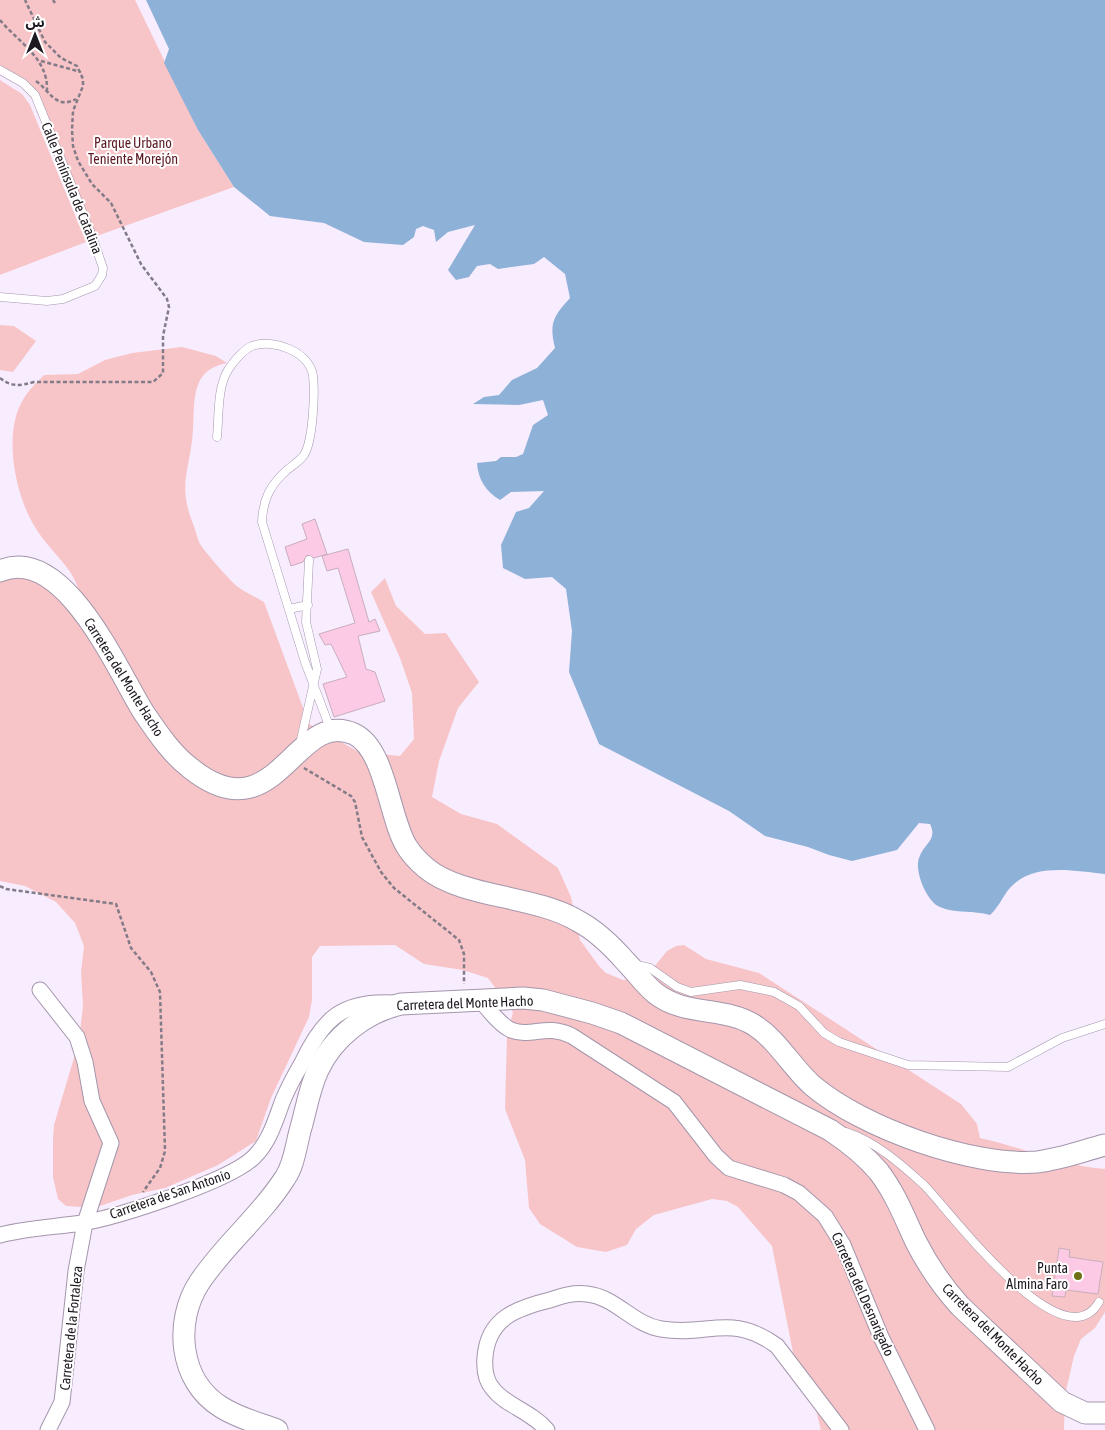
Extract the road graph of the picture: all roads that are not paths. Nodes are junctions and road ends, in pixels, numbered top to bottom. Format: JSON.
{"nodes":[{"id":1,"x":0,"y":70,"type":"edge"},
{"id":2,"x":0,"y":297,"type":"edge"},
{"id":3,"x":217,"y":437,"type":"dead end"},
{"id":4,"x":309,"y":560,"type":"dead end"},
{"id":5,"x":0,"y":570,"type":"edge"},
{"id":6,"x":308,"y":605,"type":"junction"},
{"id":7,"x":288,"y":609,"type":"junction"},
{"id":8,"x":314,"y":685,"type":"junction"},
{"id":9,"x":332,"y":732,"type":"junction"},
{"id":10,"x":294,"y":755,"type":"junction"},
{"id":11,"x":628,"y":963,"type":"junction"},
{"id":12,"x":40,"y":990,"type":"dead end"},
{"id":13,"x":472,"y":1001,"type":"junction"},
{"id":14,"x":401,"y":1004,"type":"junction"},
{"id":15,"x":1105,"y":1024,"type":"edge"},
{"id":16,"x":830,"y":1130,"type":"junction"},
{"id":17,"x":1105,"y":1145,"type":"edge"},
{"id":18,"x":85,"y":1223,"type":"junction"},
{"id":19,"x":0,"y":1234,"type":"edge"},
{"id":20,"x":1099,"y":1302,"type":"dead end"},
{"id":21,"x":1105,"y":1413,"type":"edge"},
{"id":22,"x":48,"y":1430,"type":"edge"},
{"id":23,"x":277,"y":1430,"type":"edge"},
{"id":24,"x":547,"y":1430,"type":"edge"},
{"id":25,"x":841,"y":1430,"type":"edge"},
{"id":26,"x":927,"y":1430,"type":"edge"}],
"edges":[{"from":1,"to":2,"type":"lane","name":"Calle Península de Catalina"},
{"from":3,"to":7,"type":"lane"},
{"from":4,"to":6,"type":"lane"},
{"from":5,"to":10,"type":"main road","name":"Carretera del Monte Hacho"},
{"from":6,"to":7,"type":"lane"},
{"from":6,"to":8,"type":"lane"},
{"from":7,"to":8,"type":"lane"},
{"from":8,"to":9,"type":"lane"},
{"from":8,"to":10,"type":"lane"},
{"from":9,"to":10,"type":"main road","name":"Carretera del Monte Hacho"},
{"from":9,"to":11,"type":"main road"},
{"from":11,"to":15,"type":"lane"},
{"from":11,"to":17,"type":"main road"},
{"from":12,"to":18,"type":"street","name":"Carretera de la Fortaleza"},
{"from":13,"to":14,"type":"main road","name":"Carretera del Monte Hacho"},
{"from":13,"to":16,"type":"main road","name":"Carretera del Monte Hacho"},
{"from":13,"to":26,"type":"street","name":"Carretera del Desnarigado"},
{"from":14,"to":18,"type":"street","name":"Carretera de San Antonio"},
{"from":14,"to":23,"type":"main road","name":"Carretera del Monte Hacho"},
{"from":16,"to":20,"type":"lane"},
{"from":16,"to":21,"type":"main road","name":"Carretera del Monte Hacho"},
{"from":18,"to":19,"type":"street","name":"Carretera de San Antonio"},
{"from":18,"to":22,"type":"street","name":"Carretera de la Fortaleza"},
{"from":24,"to":25,"type":"street"}]}
